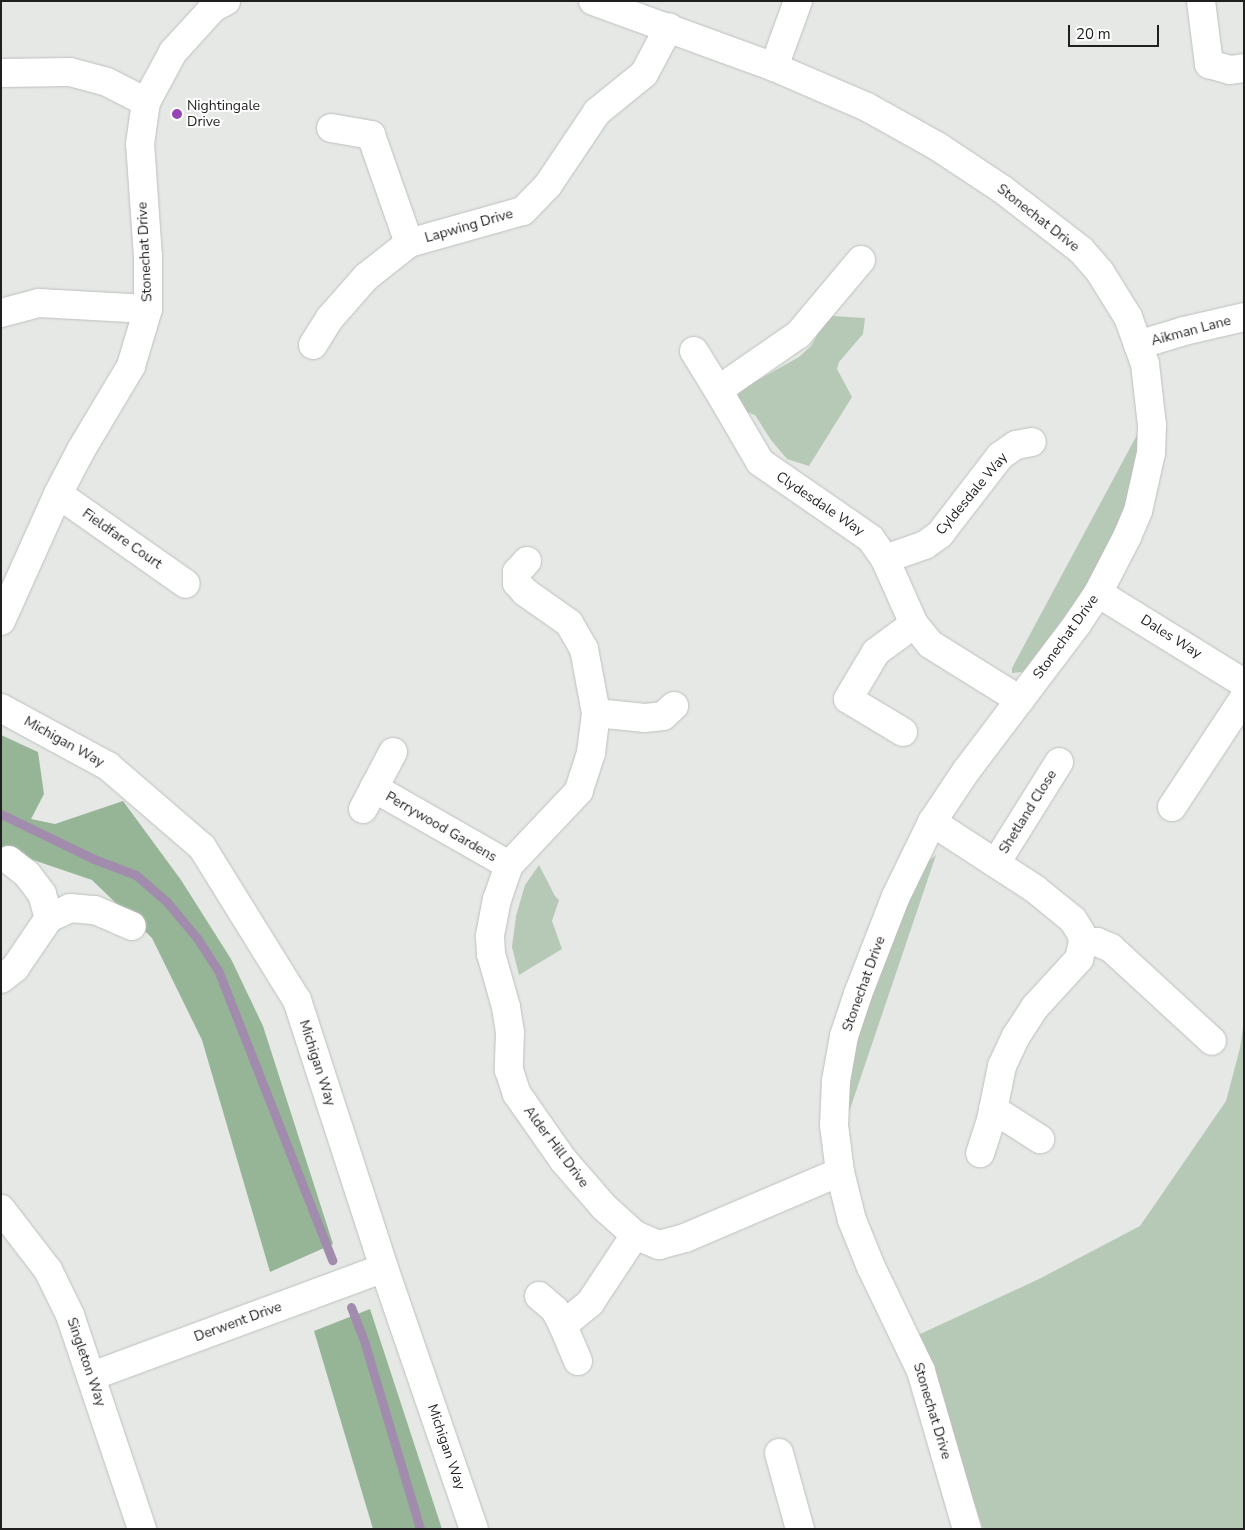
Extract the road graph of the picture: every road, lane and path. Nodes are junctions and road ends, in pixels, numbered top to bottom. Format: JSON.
{"nodes":[{"id":1,"x":226,"y":1,"type":"edge"},
{"id":2,"x":593,"y":1,"type":"edge"},
{"id":3,"x":798,"y":1,"type":"edge"},
{"id":4,"x":1201,"y":1,"type":"edge"},
{"id":5,"x":668,"y":27,"type":"junction"},
{"id":6,"x":774,"y":67,"type":"junction"},
{"id":7,"x":1244,"y":68,"type":"edge"},
{"id":8,"x":1,"y":74,"type":"edge"},
{"id":9,"x":146,"y":102,"type":"junction"},
{"id":10,"x":331,"y":128,"type":"dead end"},
{"id":11,"x":409,"y":243,"type":"junction"},
{"id":12,"x":861,"y":260,"type":"dead end"},
{"id":13,"x":148,"y":309,"type":"junction"},
{"id":14,"x":1,"y":313,"type":"edge"},
{"id":15,"x":1244,"y":317,"type":"edge"},
{"id":16,"x":313,"y":345,"type":"dead end"},
{"id":17,"x":1138,"y":345,"type":"junction"},
{"id":18,"x":694,"y":350,"type":"dead end"},
{"id":19,"x":718,"y":390,"type":"junction"},
{"id":20,"x":1032,"y":442,"type":"dead end"},
{"id":21,"x":58,"y":494,"type":"junction"},
{"id":22,"x":885,"y":558,"type":"junction"},
{"id":23,"x":527,"y":561,"type":"dead end"},
{"id":24,"x":186,"y":584,"type":"dead end"},
{"id":25,"x":1098,"y":593,"type":"junction"},
{"id":26,"x":1,"y":621,"type":"edge"},
{"id":27,"x":914,"y":624,"type":"junction"},
{"id":28,"x":1244,"y":683,"type":"edge"},
{"id":29,"x":1244,"y":698,"type":"edge"},
{"id":30,"x":1020,"y":700,"type":"junction"},
{"id":31,"x":674,"y":706,"type":"dead end"},
{"id":32,"x":1,"y":708,"type":"edge"},
{"id":33,"x":596,"y":713,"type":"junction"},
{"id":34,"x":903,"y":732,"type":"dead end"},
{"id":35,"x":393,"y":752,"type":"dead end"},
{"id":36,"x":1059,"y":762,"type":"dead end"},
{"id":37,"x":1172,"y":807,"type":"dead end"},
{"id":38,"x":932,"y":822,"type":"junction"},
{"id":39,"x":9,"y":860,"type":"dead end"},
{"id":40,"x":996,"y":863,"type":"junction"},
{"id":41,"x":509,"y":865,"type":"junction"},
{"id":42,"x":49,"y":918,"type":"junction"},
{"id":43,"x":132,"y":926,"type":"dead end"},
{"id":44,"x":1083,"y":942,"type":"junction"},
{"id":45,"x":1,"y":979,"type":"edge"},
{"id":46,"x":1212,"y":1041,"type":"dead end"},
{"id":47,"x":994,"y":1109,"type":"junction"},
{"id":48,"x":1040,"y":1139,"type":"dead end"},
{"id":49,"x":980,"y":1153,"type":"dead end"},
{"id":50,"x":840,"y":1172,"type":"junction"},
{"id":51,"x":7,"y":1228,"type":"edge"},
{"id":52,"x":635,"y":1235,"type":"junction"},
{"id":53,"x":384,"y":1268,"type":"junction"},
{"id":54,"x":539,"y":1296,"type":"dead end"},
{"id":55,"x":563,"y":1325,"type":"junction"},
{"id":56,"x":578,"y":1361,"type":"dead end"},
{"id":57,"x":92,"y":1376,"type":"junction"},
{"id":58,"x":779,"y":1453,"type":"dead end"},
{"id":59,"x":142,"y":1529,"type":"edge"},
{"id":60,"x":474,"y":1529,"type":"edge"},
{"id":61,"x":800,"y":1529,"type":"edge"},
{"id":62,"x":967,"y":1529,"type":"edge"}],
"edges":[{"from":1,"to":9,"type":"street","name":"Stonechat Drive"},
{"from":2,"to":5,"type":"street","name":"Stonechat Drive"},
{"from":3,"to":6,"type":"street"},
{"from":4,"to":7,"type":"street"},
{"from":5,"to":6,"type":"street","name":"Stonechat Drive"},
{"from":5,"to":11,"type":"street","name":"Lapwing Drive"},
{"from":6,"to":17,"type":"street","name":"Stonechat Drive"},
{"from":8,"to":9,"type":"street"},
{"from":9,"to":13,"type":"street","name":"Stonechat Drive"},
{"from":10,"to":11,"type":"street"},
{"from":11,"to":16,"type":"street","name":"Lapwing Drive"},
{"from":12,"to":19,"type":"street"},
{"from":13,"to":14,"type":"street"},
{"from":13,"to":21,"type":"street","name":"Stonechat Drive"},
{"from":15,"to":17,"type":"street","name":"Aikman Lane"},
{"from":17,"to":25,"type":"street","name":"Stonechat Drive"},
{"from":18,"to":19,"type":"street","name":"Clydesdale Way"},
{"from":19,"to":22,"type":"street","name":"Clydesdale Way"},
{"from":20,"to":22,"type":"street","name":"Cyldesdale Way"},
{"from":21,"to":24,"type":"street","name":"Fieldfare Court"},
{"from":21,"to":26,"type":"street","name":"Stonechat Drive"},
{"from":22,"to":27,"type":"street","name":"Clydesdale Way"},
{"from":23,"to":33,"type":"street","name":"Alder Hill Drive"},
{"from":25,"to":28,"type":"street","name":"Dales Way"},
{"from":25,"to":30,"type":"street","name":"Stonechat Drive"},
{"from":27,"to":30,"type":"street","name":"Clydesdale Way"},
{"from":27,"to":34,"type":"street"},
{"from":29,"to":37,"type":"street"},
{"from":30,"to":38,"type":"street","name":"Stonechat Drive"},
{"from":31,"to":33,"type":"street"},
{"from":32,"to":53,"type":"street","name":"Michigan Way"},
{"from":33,"to":41,"type":"street","name":"Alder Hill Drive"},
{"from":35,"to":41,"type":"street","name":"Perrywood Gardens"},
{"from":36,"to":40,"type":"street","name":"Shetland Close"},
{"from":38,"to":40,"type":"street","name":"Shetland Close"},
{"from":38,"to":50,"type":"street","name":"Stonechat Drive"},
{"from":39,"to":42,"type":"street"},
{"from":40,"to":44,"type":"street","name":"Shetland Close"},
{"from":41,"to":52,"type":"street","name":"Alder Hill Drive"},
{"from":42,"to":43,"type":"street"},
{"from":42,"to":45,"type":"street"},
{"from":44,"to":46,"type":"street"},
{"from":44,"to":47,"type":"street"},
{"from":47,"to":48,"type":"street"},
{"from":47,"to":49,"type":"street"},
{"from":50,"to":52,"type":"street","name":"Alder Hill Drive"},
{"from":50,"to":62,"type":"street","name":"Stonechat Drive"},
{"from":51,"to":57,"type":"street","name":"Singleton Way"},
{"from":52,"to":55,"type":"street"},
{"from":53,"to":57,"type":"street","name":"Derwent Drive"},
{"from":53,"to":60,"type":"street","name":"Michigan Way"},
{"from":54,"to":55,"type":"street"},
{"from":55,"to":56,"type":"street"},
{"from":57,"to":59,"type":"street","name":"Singleton Way"},
{"from":58,"to":61,"type":"street"}]}
